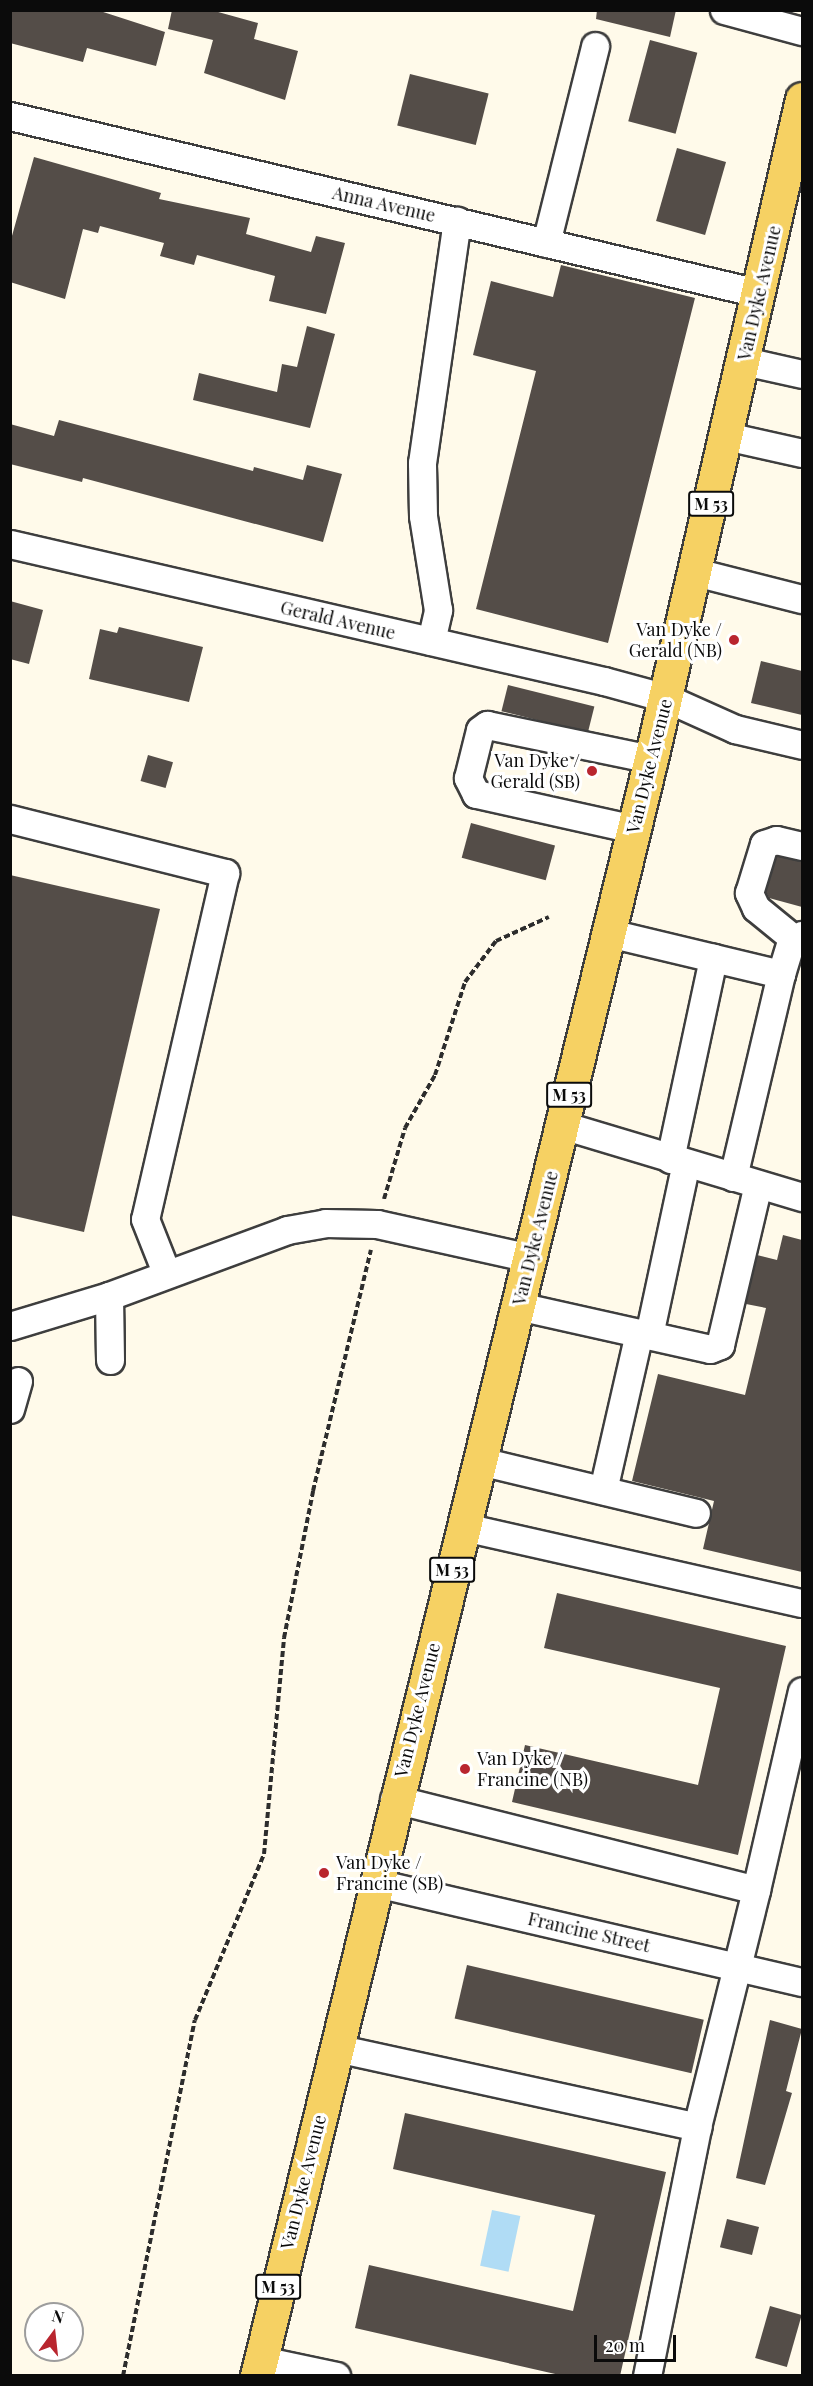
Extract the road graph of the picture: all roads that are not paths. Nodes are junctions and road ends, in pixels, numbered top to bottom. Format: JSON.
{"nodes":[{"id":1,"x":724,"y":10,"type":"edge"},
{"id":2,"x":802,"y":31,"type":"edge"},
{"id":3,"x":595,"y":46,"type":"dead end"},
{"id":4,"x":802,"y":99,"type":"edge"},
{"id":5,"x":10,"y":116,"type":"edge"},
{"id":6,"x":798,"y":137,"type":"edge"},
{"id":7,"x":456,"y":221,"type":"junction"},
{"id":8,"x":546,"y":243,"type":"junction"},
{"id":9,"x":758,"y":293,"type":"junction"},
{"id":10,"x":744,"y":361,"type":"junction"},
{"id":11,"x":802,"y":374,"type":"edge"},
{"id":12,"x":726,"y":436,"type":"junction"},
{"id":13,"x":802,"y":453,"type":"edge"},
{"id":14,"x":10,"y":544,"type":"edge"},
{"id":15,"x":695,"y":572,"type":"junction"},
{"id":16,"x":802,"y":599,"type":"edge"},
{"id":17,"x":431,"y":641,"type":"junction"},
{"id":18,"x":666,"y":698,"type":"junction"},
{"id":19,"x":802,"y":745,"type":"edge"},
{"id":20,"x":651,"y":759,"type":"junction"},
{"id":21,"x":10,"y":819,"type":"edge"},
{"id":22,"x":634,"y":830,"type":"junction"},
{"id":23,"x":802,"y":846,"type":"edge"},
{"id":24,"x":609,"y":933,"type":"junction"},
{"id":25,"x":798,"y":937,"type":"edge"},
{"id":26,"x":713,"y":958,"type":"junction"},
{"id":27,"x":781,"y":974,"type":"junction"},
{"id":28,"x":562,"y":1125,"type":"junction"},
{"id":29,"x":678,"y":1161,"type":"junction"},
{"id":30,"x":745,"y":1180,"type":"junction"},
{"id":31,"x":802,"y":1197,"type":"edge"},
{"id":32,"x":530,"y":1258,"type":"junction"},
{"id":33,"x":166,"y":1272,"type":"junction"},
{"id":34,"x":109,"y":1296,"type":"junction"},
{"id":35,"x":518,"y":1306,"type":"junction"},
{"id":36,"x":10,"y":1326,"type":"edge"},
{"id":37,"x":644,"y":1334,"type":"junction"},
{"id":38,"x":110,"y":1360,"type":"dead end"},
{"id":39,"x":18,"y":1381,"type":"dead end"},
{"id":40,"x":10,"y":1409,"type":"edge"},
{"id":41,"x":480,"y":1461,"type":"junction"},
{"id":42,"x":603,"y":1490,"type":"junction"},
{"id":43,"x":696,"y":1513,"type":"dead end"},
{"id":44,"x":464,"y":1527,"type":"junction"},
{"id":45,"x":802,"y":1603,"type":"edge"},
{"id":46,"x":802,"y":1691,"type":"edge"},
{"id":47,"x":394,"y":1799,"type":"junction"},
{"id":48,"x":376,"y":1883,"type":"junction"},
{"id":49,"x":756,"y":1890,"type":"junction"},
{"id":50,"x":736,"y":1966,"type":"junction"},
{"id":51,"x":802,"y":1982,"type":"edge"},
{"id":52,"x":336,"y":2048,"type":"junction"},
{"id":53,"x":697,"y":2127,"type":"junction"},
{"id":54,"x":259,"y":2368,"type":"edge"},
{"id":55,"x":336,"y":2376,"type":"edge"},
{"id":56,"x":646,"y":2376,"type":"edge"}],
"edges":[{"from":1,"to":2,"type":"street"},
{"from":3,"to":8,"type":"street"},
{"from":4,"to":6,"type":"main road","name":"Van Dyke Avenue","number":"M 53"},
{"from":5,"to":7,"type":"street","name":"Anna Avenue"},
{"from":6,"to":9,"type":"main road","name":"Van Dyke Avenue","number":"M 53"},
{"from":7,"to":8,"type":"street","name":"Anna Avenue"},
{"from":7,"to":17,"type":"street"},
{"from":8,"to":9,"type":"street","name":"Anna Avenue"},
{"from":9,"to":10,"type":"main road","name":"Van Dyke Avenue","number":"M 53"},
{"from":10,"to":11,"type":"street"},
{"from":10,"to":12,"type":"main road","name":"Van Dyke Avenue","number":"M 53"},
{"from":12,"to":13,"type":"street"},
{"from":12,"to":15,"type":"main road","name":"Van Dyke Avenue","number":"M 53"},
{"from":14,"to":17,"type":"street","name":"Gerald Avenue"},
{"from":15,"to":16,"type":"street"},
{"from":15,"to":18,"type":"main road","name":"Van Dyke Avenue","number":"M 53"},
{"from":17,"to":18,"type":"street","name":"Gerald Avenue"},
{"from":18,"to":19,"type":"street","name":"Gerald Avenue"},
{"from":18,"to":20,"type":"main road","name":"Van Dyke Avenue","number":"M 53"},
{"from":20,"to":22,"type":"main road","name":"Van Dyke Avenue","number":"M 53"},
{"from":20,"to":22,"type":"street"},
{"from":21,"to":33,"type":"street"},
{"from":22,"to":24,"type":"main road","name":"Van Dyke Avenue","number":"M 53"},
{"from":23,"to":25,"type":"street"},
{"from":24,"to":26,"type":"street"},
{"from":24,"to":28,"type":"main road","name":"Van Dyke Avenue","number":"M 53"},
{"from":25,"to":27,"type":"street"},
{"from":26,"to":27,"type":"street"},
{"from":26,"to":29,"type":"street"},
{"from":27,"to":30,"type":"street"},
{"from":28,"to":29,"type":"street"},
{"from":28,"to":32,"type":"main road","name":"Van Dyke Avenue","number":"M 53"},
{"from":29,"to":30,"type":"street"},
{"from":29,"to":37,"type":"street"},
{"from":30,"to":31,"type":"street"},
{"from":30,"to":37,"type":"street"},
{"from":32,"to":33,"type":"street"},
{"from":32,"to":35,"type":"main road","name":"Van Dyke Avenue","number":"M 53"},
{"from":33,"to":34,"type":"street"},
{"from":34,"to":36,"type":"street"},
{"from":34,"to":38,"type":"street"},
{"from":35,"to":37,"type":"street"},
{"from":35,"to":41,"type":"main road","name":"Van Dyke Avenue","number":"M 53"},
{"from":37,"to":42,"type":"street"},
{"from":39,"to":40,"type":"street"},
{"from":41,"to":42,"type":"street"},
{"from":41,"to":44,"type":"main road","name":"Van Dyke Avenue","number":"M 53"},
{"from":42,"to":43,"type":"street"},
{"from":44,"to":45,"type":"street"},
{"from":44,"to":47,"type":"main road","name":"Van Dyke Avenue","number":"M 53"},
{"from":46,"to":49,"type":"street"},
{"from":47,"to":48,"type":"main road","name":"Van Dyke Avenue","number":"M 53"},
{"from":47,"to":49,"type":"street"},
{"from":48,"to":50,"type":"street","name":"Francine Street"},
{"from":48,"to":52,"type":"main road","name":"Van Dyke Avenue","number":"M 53"},
{"from":49,"to":50,"type":"street"},
{"from":50,"to":51,"type":"street","name":"Francine Street"},
{"from":50,"to":53,"type":"street"},
{"from":52,"to":53,"type":"street"},
{"from":52,"to":54,"type":"main road","name":"Van Dyke Avenue","number":"M 53"},
{"from":53,"to":56,"type":"street"},
{"from":54,"to":55,"type":"street"}]}
